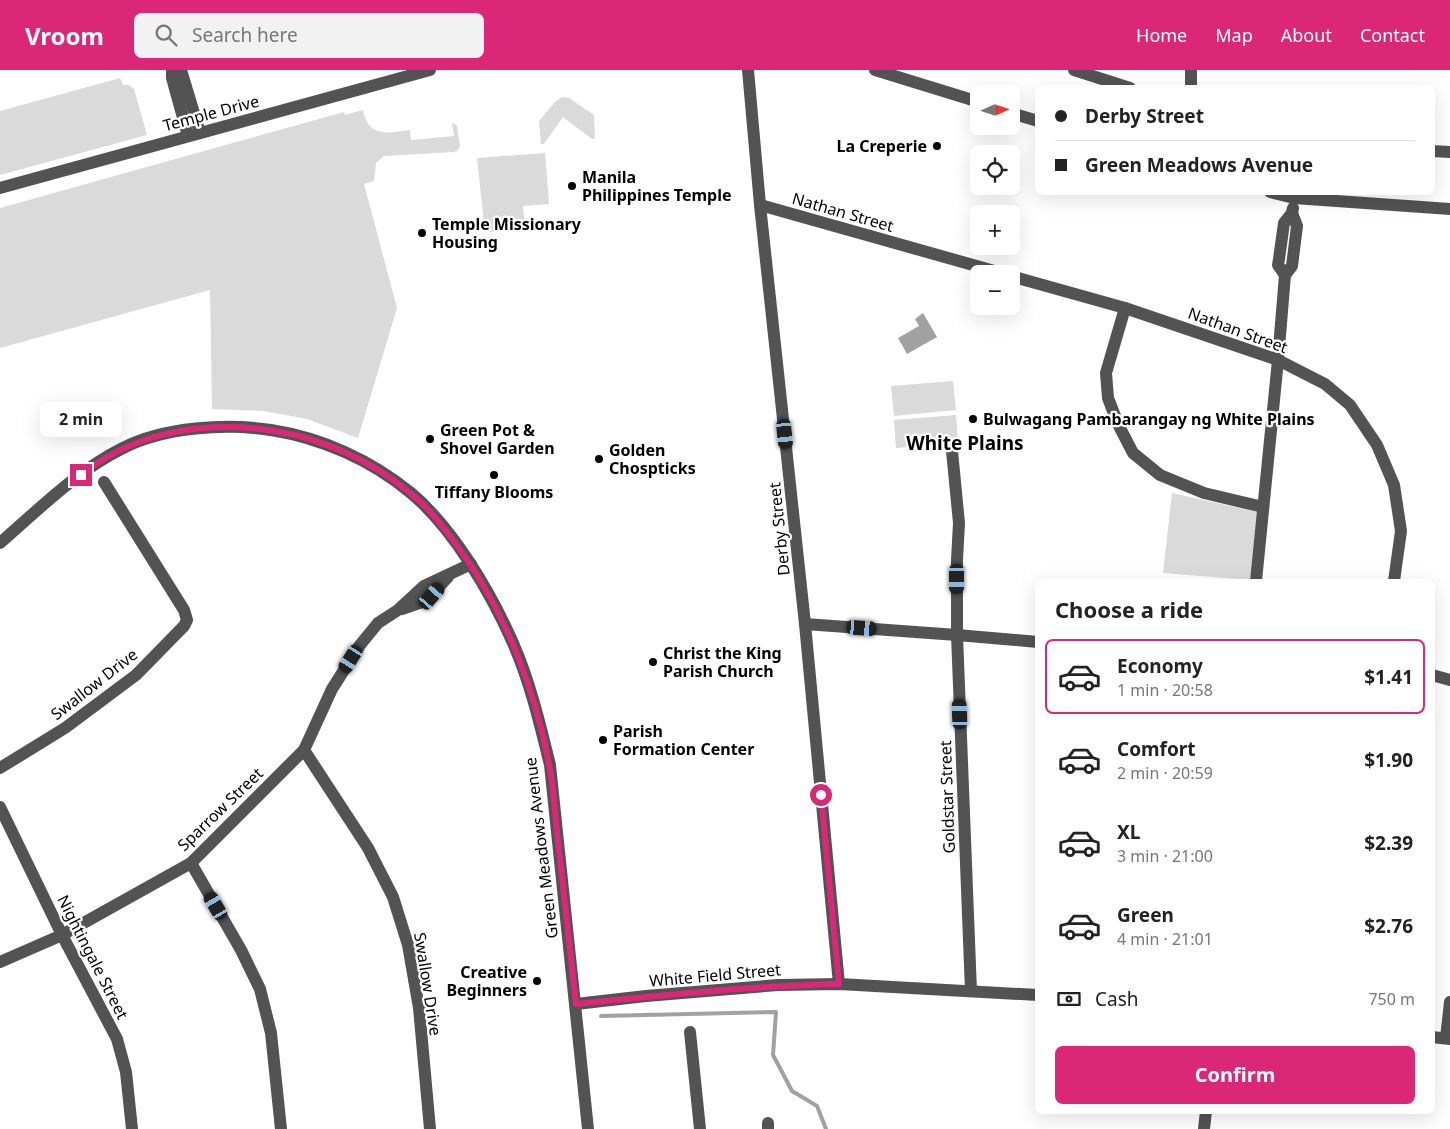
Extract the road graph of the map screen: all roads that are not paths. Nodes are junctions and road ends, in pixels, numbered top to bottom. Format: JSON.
{"nodes":[{"id":1,"x":172,"y":70,"type":"edge"},
{"id":2,"x":181,"y":70,"type":"edge"},
{"id":3,"x":430,"y":70,"type":"edge"},
{"id":4,"x":748,"y":70,"type":"edge"},
{"id":5,"x":875,"y":70,"type":"edge"},
{"id":6,"x":1074,"y":70,"type":"edge"},
{"id":7,"x":1191,"y":70,"type":"edge"},
{"id":8,"x":1121,"y":85,"type":"edge"},
{"id":9,"x":1191,"y":85,"type":"edge"},
{"id":10,"x":180,"y":86,"type":"junction"},
{"id":11,"x":970,"y":99,"type":"edge"},
{"id":12,"x":1020,"y":116,"type":"edge"},
{"id":13,"x":1035,"y":120,"type":"edge"},
{"id":14,"x":194,"y":135,"type":"junction"},
{"id":15,"x":1435,"y":151,"type":"edge"},
{"id":16,"x":1450,"y":152,"type":"edge"},
{"id":17,"x":0,"y":188,"type":"edge"},
{"id":18,"x":1282,"y":195,"type":"edge"},
{"id":19,"x":1294,"y":198,"type":"junction"},
{"id":20,"x":760,"y":205,"type":"junction"},
{"id":21,"x":1450,"y":209,"type":"edge"},
{"id":22,"x":973,"y":265,"type":"edge"},
{"id":23,"x":1020,"y":279,"type":"edge"},
{"id":24,"x":1125,"y":308,"type":"junction"},
{"id":25,"x":1278,"y":360,"type":"junction"},
{"id":26,"x":952,"y":451,"type":"dead end"},
{"id":27,"x":104,"y":482,"type":"dead end"},
{"id":28,"x":1263,"y":507,"type":"junction"},
{"id":29,"x":0,"y":543,"type":"edge"},
{"id":30,"x":471,"y":564,"type":"junction"},
{"id":31,"x":1256,"y":579,"type":"edge"},
{"id":32,"x":1394,"y":579,"type":"edge"},
{"id":33,"x":805,"y":624,"type":"junction"},
{"id":34,"x":957,"y":635,"type":"junction"},
{"id":35,"x":1035,"y":642,"type":"edge"},
{"id":36,"x":1435,"y":676,"type":"edge"},
{"id":37,"x":1450,"y":680,"type":"edge"},
{"id":38,"x":304,"y":750,"type":"junction"},
{"id":39,"x":0,"y":768,"type":"edge"},
{"id":40,"x":0,"y":807,"type":"edge"},
{"id":41,"x":191,"y":862,"type":"junction"},
{"id":42,"x":62,"y":935,"type":"junction"},
{"id":43,"x":0,"y":962,"type":"edge"},
{"id":44,"x":839,"y":984,"type":"junction"},
{"id":45,"x":971,"y":991,"type":"junction"},
{"id":46,"x":1035,"y":995,"type":"edge"},
{"id":47,"x":1450,"y":1002,"type":"edge"},
{"id":48,"x":576,"y":1004,"type":"junction"},
{"id":49,"x":690,"y":1032,"type":"dead end"},
{"id":50,"x":1435,"y":1037,"type":"edge"},
{"id":51,"x":1448,"y":1038,"type":"edge"},
{"id":52,"x":1206,"y":1114,"type":"edge"},
{"id":53,"x":132,"y":1129,"type":"edge"},
{"id":54,"x":281,"y":1129,"type":"edge"},
{"id":55,"x":430,"y":1129,"type":"edge"},
{"id":56,"x":588,"y":1129,"type":"edge"},
{"id":57,"x":700,"y":1129,"type":"edge"},
{"id":58,"x":1204,"y":1129,"type":"edge"}],
"edges":[{"from":1,"to":10,"type":"street"},
{"from":2,"to":10,"type":"street"},
{"from":3,"to":14,"type":"street","name":"Temple Drive"},
{"from":4,"to":20,"type":"street","name":"Derby Street"},
{"from":5,"to":11,"type":"street"},
{"from":6,"to":8,"type":"street"},
{"from":7,"to":9,"type":"street"},
{"from":10,"to":14,"type":"street"},
{"from":12,"to":13,"type":"street"},
{"from":14,"to":17,"type":"street","name":"Temple Drive"},
{"from":15,"to":16,"type":"street"},
{"from":18,"to":19,"type":"street"},
{"from":19,"to":21,"type":"street"},
{"from":19,"to":25,"type":"street"},
{"from":20,"to":22,"type":"street","name":"Nathan Street"},
{"from":20,"to":33,"type":"street","name":"Derby Street"},
{"from":23,"to":24,"type":"street","name":"Nathan Street"},
{"from":24,"to":25,"type":"street","name":"Nathan Street"},
{"from":24,"to":28,"type":"street"},
{"from":25,"to":28,"type":"street"},
{"from":25,"to":32,"type":"street","name":"Nathan Street"},
{"from":26,"to":34,"type":"street","name":"Goldstar Street"},
{"from":27,"to":39,"type":"street","name":"Swallow Drive"},
{"from":28,"to":31,"type":"street"},
{"from":29,"to":30,"type":"street","name":"Green Meadows Avenue"},
{"from":30,"to":38,"type":"street","name":"Sparrow Street"},
{"from":30,"to":48,"type":"street","name":"Green Meadows Avenue"},
{"from":33,"to":34,"type":"street"},
{"from":33,"to":44,"type":"street","name":"Derby Street"},
{"from":34,"to":35,"type":"street"},
{"from":34,"to":45,"type":"street","name":"Goldstar Street"},
{"from":36,"to":37,"type":"street"},
{"from":38,"to":41,"type":"street","name":"Sparrow Street"},
{"from":38,"to":55,"type":"street","name":"Swallow Drive"},
{"from":40,"to":42,"type":"street","name":"Nightingale Street"},
{"from":41,"to":42,"type":"street","name":"Sparrow Street"},
{"from":41,"to":54,"type":"street"},
{"from":42,"to":43,"type":"street","name":"Sparrow Street"},
{"from":42,"to":53,"type":"street","name":"Nightingale Street"},
{"from":44,"to":45,"type":"street","name":"White Field Street"},
{"from":44,"to":48,"type":"street","name":"White Field Street"},
{"from":45,"to":46,"type":"street","name":"White Field Street"},
{"from":47,"to":51,"type":"street"},
{"from":48,"to":56,"type":"street","name":"Green Meadows Avenue"},
{"from":49,"to":57,"type":"street"},
{"from":50,"to":51,"type":"street"},
{"from":52,"to":58,"type":"street"}]}
